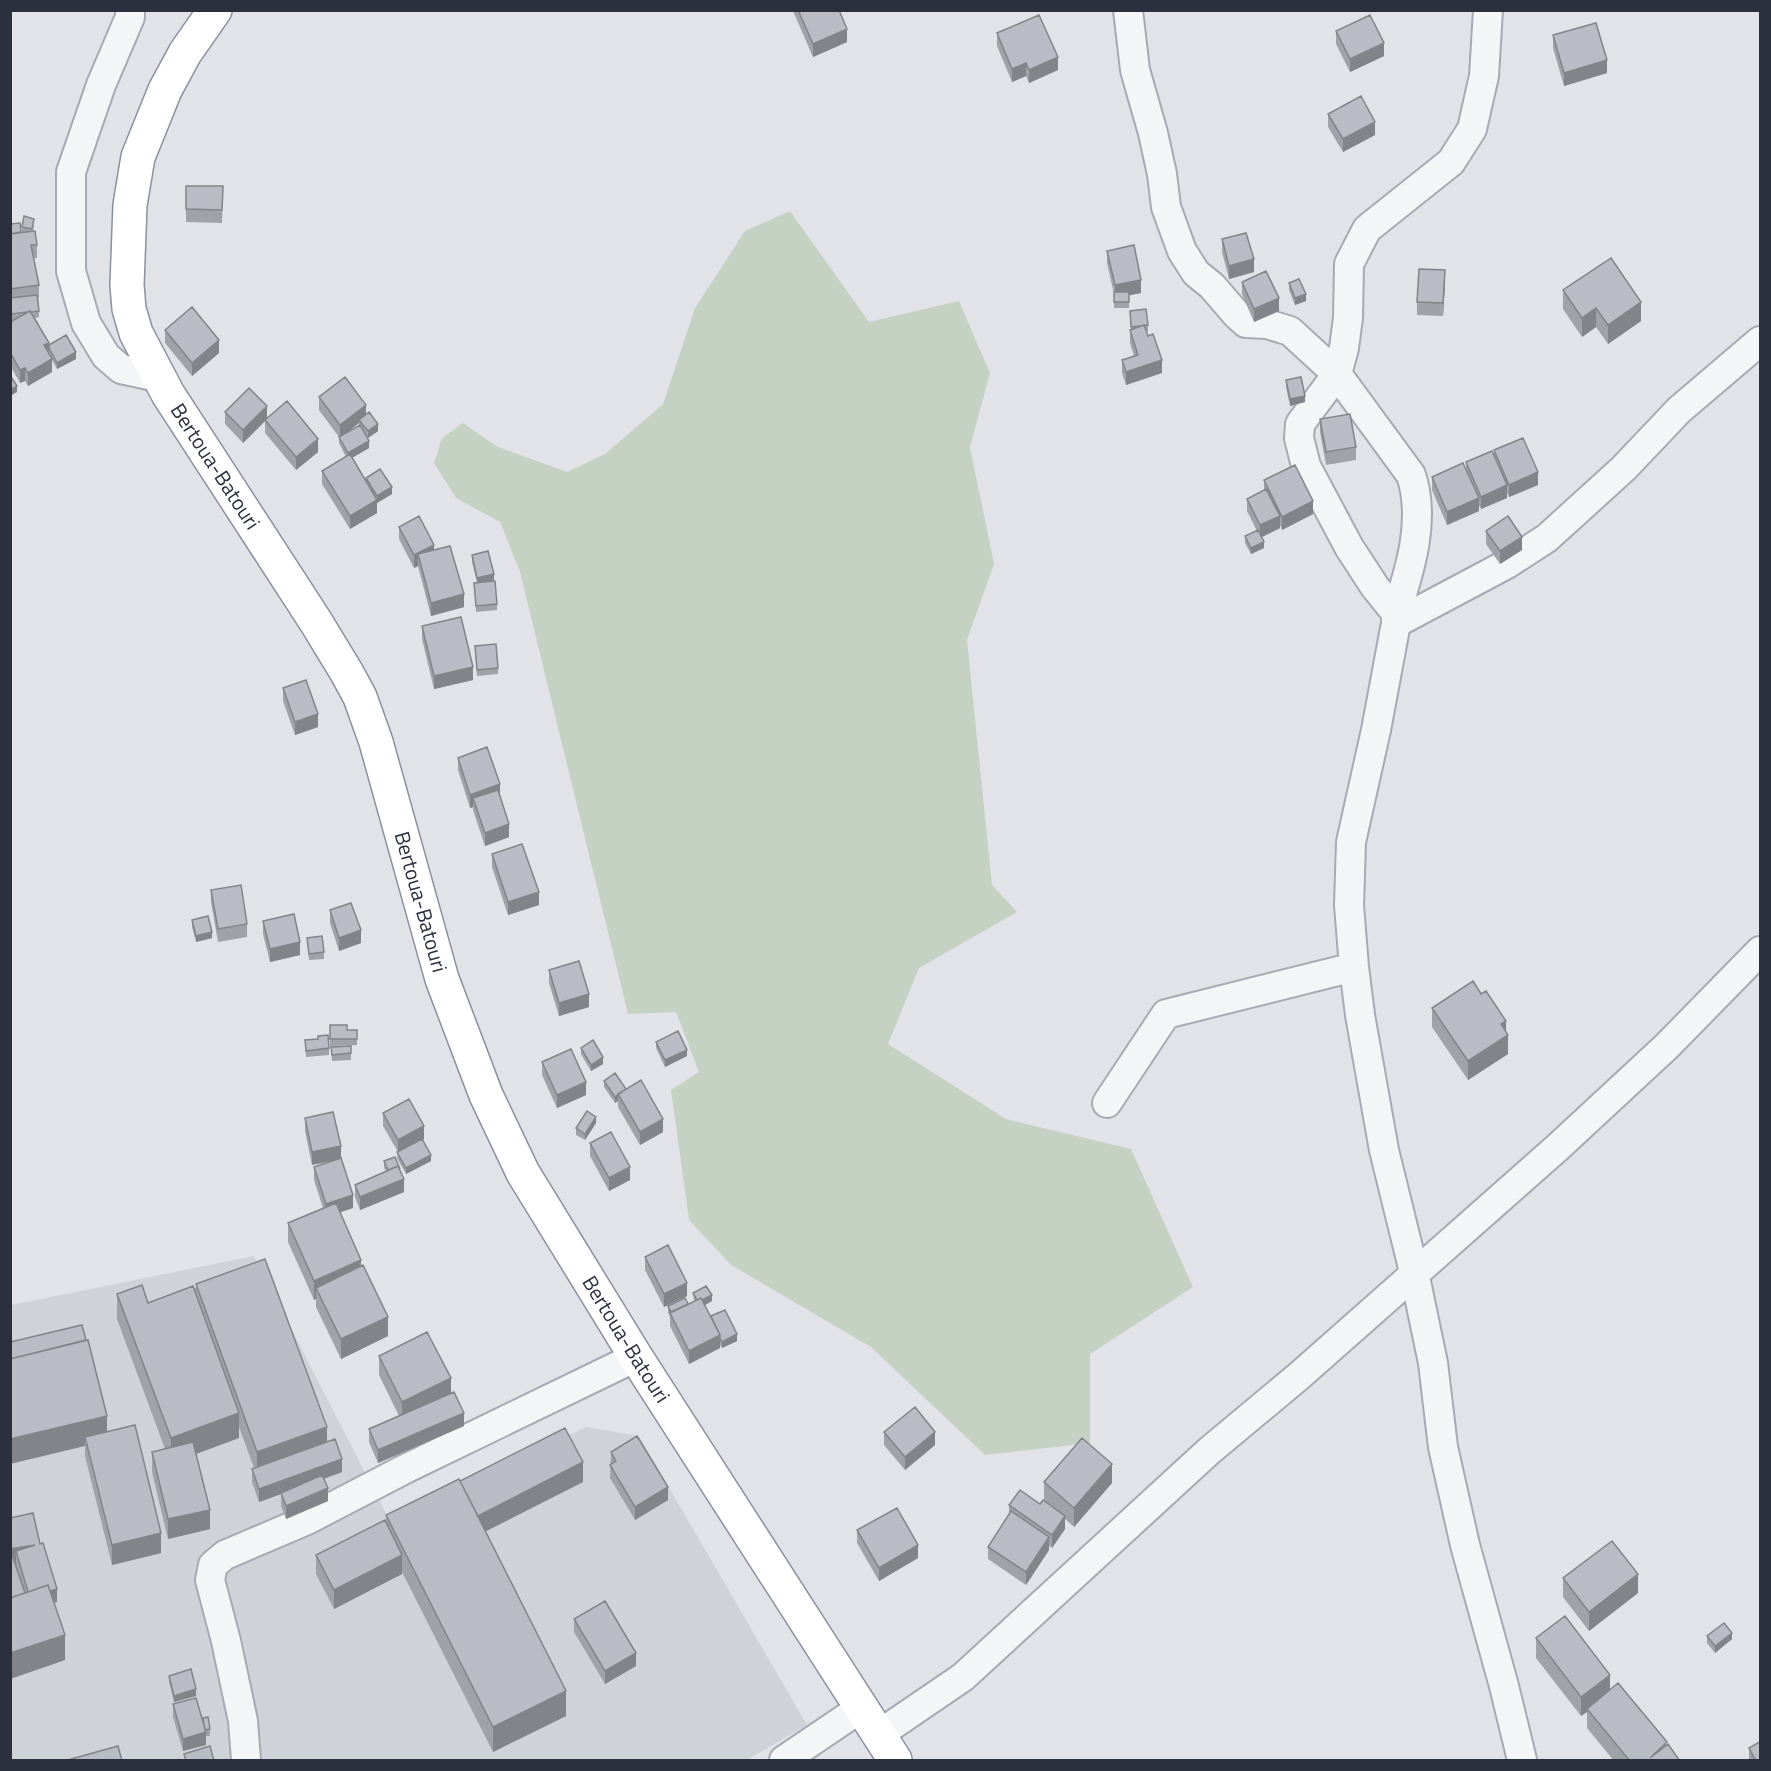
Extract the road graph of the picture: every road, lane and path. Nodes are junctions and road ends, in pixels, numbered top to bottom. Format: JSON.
{"nodes":[{"id":1,"x":130,"y":10,"type":"edge"},
{"id":2,"x":215,"y":10,"type":"edge"},
{"id":3,"x":1128,"y":10,"type":"edge"},
{"id":4,"x":1488,"y":10,"type":"edge"},
{"id":5,"x":1761,"y":341,"type":"edge"},
{"id":6,"x":1337,"y":374,"type":"junction"},
{"id":7,"x":158,"y":377,"type":"junction"},
{"id":8,"x":1396,"y":618,"type":"junction"},
{"id":9,"x":1761,"y":951,"type":"edge"},
{"id":10,"x":1354,"y":967,"type":"junction"},
{"id":11,"x":1107,"y":1103,"type":"dead end"},
{"id":12,"x":1414,"y":1272,"type":"junction"},
{"id":13,"x":636,"y":1357,"type":"junction"},
{"id":14,"x":878,"y":1735,"type":"edge"},
{"id":15,"x":246,"y":1761,"type":"edge"},
{"id":16,"x":784,"y":1761,"type":"edge"},
{"id":17,"x":1522,"y":1761,"type":"edge"}],
"edges":[{"from":1,"to":7,"type":"street"},
{"from":2,"to":7,"type":"highway","name":"Bertoua-Batouri"},
{"from":3,"to":6,"type":"street"},
{"from":4,"to":6,"type":"street"},
{"from":5,"to":8,"type":"street"},
{"from":6,"to":8,"type":"street"},
{"from":6,"to":8,"type":"street"},
{"from":7,"to":13,"type":"highway","name":"Bertoua-Batouri"},
{"from":8,"to":10,"type":"street"},
{"from":9,"to":12,"type":"street"},
{"from":10,"to":11,"type":"street"},
{"from":10,"to":12,"type":"street"},
{"from":12,"to":14,"type":"street"},
{"from":12,"to":17,"type":"street"},
{"from":13,"to":14,"type":"highway","name":"Bertoua-Batouri"},
{"from":13,"to":15,"type":"street"},
{"from":14,"to":16,"type":"street"}]}
